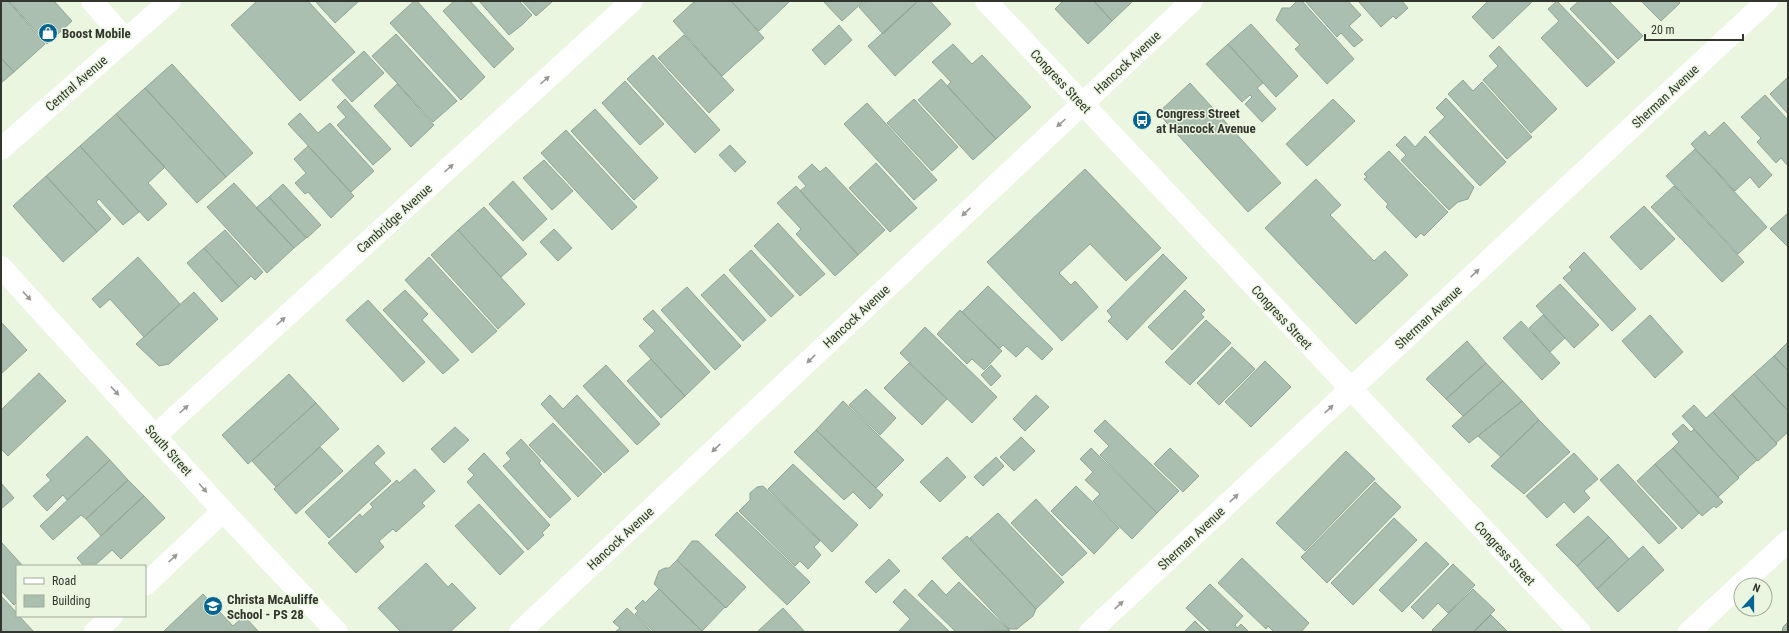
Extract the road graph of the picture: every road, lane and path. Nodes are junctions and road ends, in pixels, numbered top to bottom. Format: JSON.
{"nodes":[{"id":1,"x":92,"y":1,"type":"edge"},
{"id":2,"x":170,"y":1,"type":"edge"},
{"id":3,"x":632,"y":1,"type":"edge"},
{"id":4,"x":986,"y":1,"type":"edge"},
{"id":5,"x":1192,"y":1,"type":"edge"},
{"id":6,"x":1766,"y":1,"type":"edge"},
{"id":7,"x":126,"y":40,"type":"junction"},
{"id":8,"x":1082,"y":104,"type":"junction"},
{"id":9,"x":1,"y":149,"type":"edge"},
{"id":10,"x":1,"y":267,"type":"edge"},
{"id":11,"x":1350,"y":390,"type":"junction"},
{"id":12,"x":156,"y":435,"type":"junction"},
{"id":13,"x":223,"y":511,"type":"junction"},
{"id":14,"x":1788,"y":541,"type":"edge"},
{"id":15,"x":146,"y":583,"type":"edge"},
{"id":16,"x":111,"y":617,"type":"edge"},
{"id":17,"x":95,"y":632,"type":"edge"},
{"id":18,"x":337,"y":632,"type":"edge"},
{"id":19,"x":520,"y":632,"type":"edge"},
{"id":20,"x":1090,"y":632,"type":"edge"},
{"id":21,"x":1580,"y":632,"type":"edge"},
{"id":22,"x":1689,"y":632,"type":"edge"}],
"edges":[{"from":1,"to":7,"type":"street"},
{"from":2,"to":7,"type":"street","name":"Central Avenue"},
{"from":12,"to":3,"type":"street","name":"Cambridge Avenue","one_way":true},
{"from":4,"to":8,"type":"street","name":"Congress Street"},
{"from":5,"to":8,"type":"street","name":"Hancock Avenue"},
{"from":11,"to":6,"type":"street","name":"Sherman Avenue","one_way":true},
{"from":7,"to":9,"type":"street","name":"Central Avenue"},
{"from":8,"to":11,"type":"street","name":"Congress Street"},
{"from":8,"to":19,"type":"street","name":"Hancock Avenue","one_way":true},
{"from":10,"to":12,"type":"street","name":"South Street","one_way":true},
{"from":20,"to":11,"type":"street","name":"Sherman Avenue","one_way":true},
{"from":11,"to":21,"type":"street","name":"Congress Street"},
{"from":12,"to":13,"type":"street","name":"South Street","one_way":true},
{"from":15,"to":13,"type":"street","one_way":true},
{"from":13,"to":18,"type":"street","name":"South Street"},
{"from":14,"to":22,"type":"street"},
{"from":16,"to":17,"type":"street"}]}
